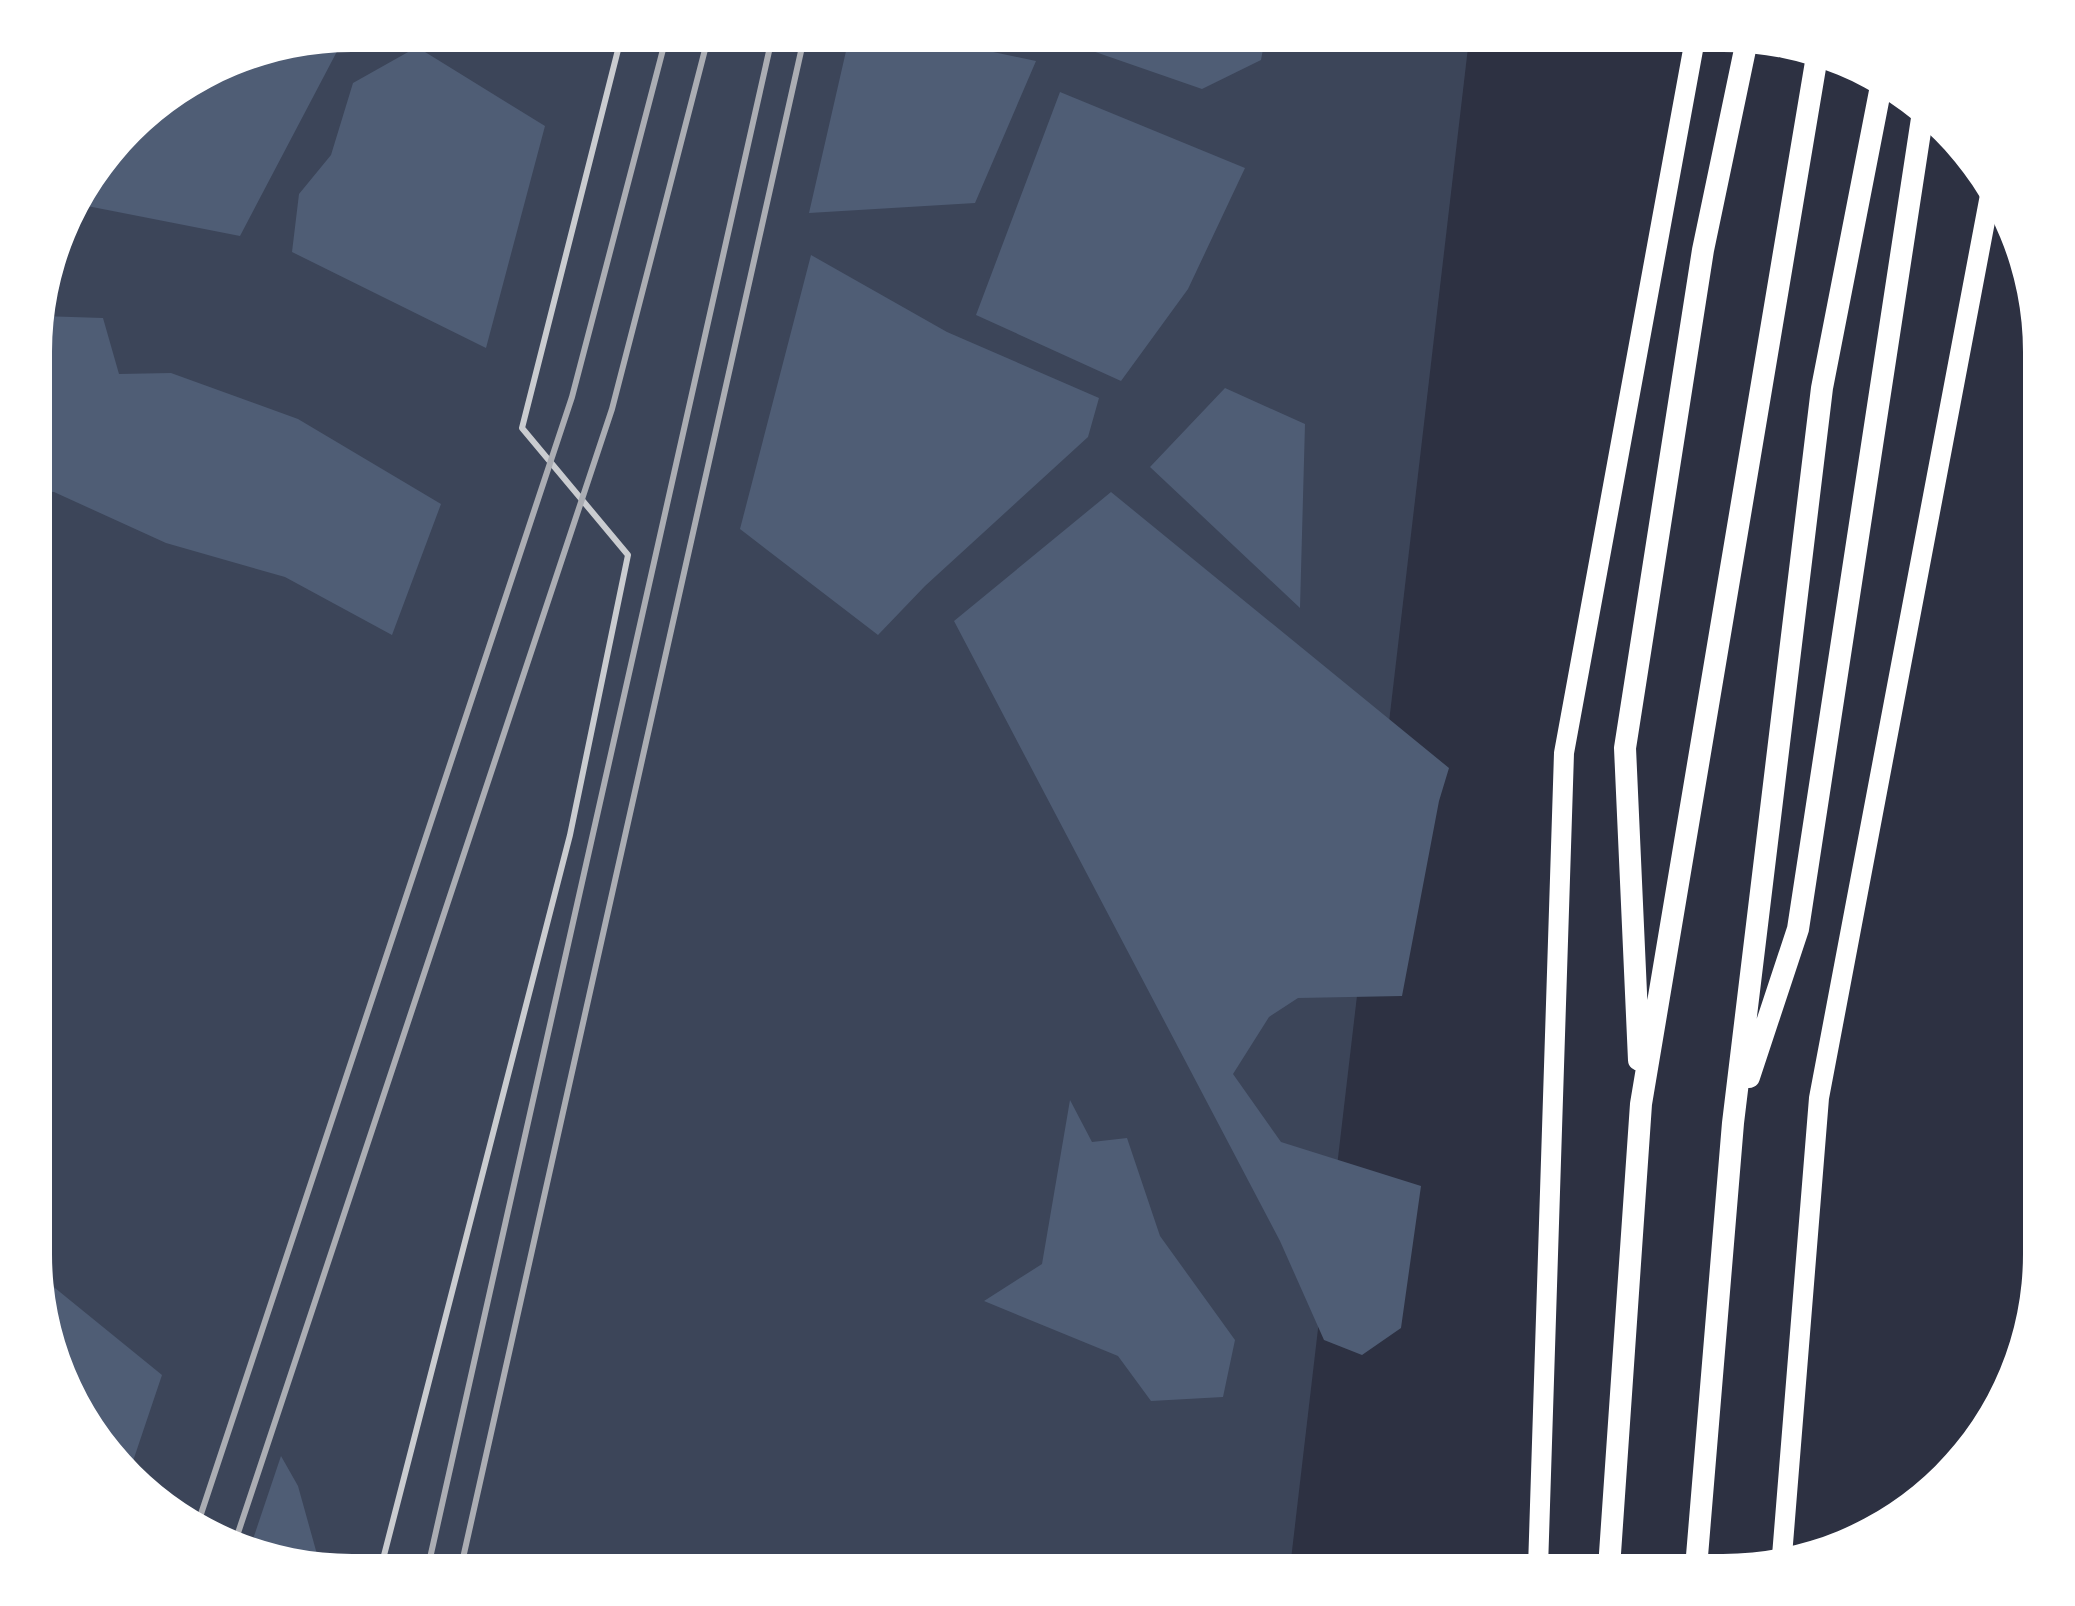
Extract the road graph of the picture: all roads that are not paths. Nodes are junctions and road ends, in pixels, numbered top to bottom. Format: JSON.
{"nodes":[{"id":1,"x":617,"y":52,"type":"edge"},
{"id":2,"x":1693,"y":52,"type":"edge"},
{"id":3,"x":1744,"y":53,"type":"edge"},
{"id":4,"x":1815,"y":67,"type":"edge"},
{"id":5,"x":1879,"y":96,"type":"edge"},
{"id":6,"x":1921,"y":127,"type":"edge"},
{"id":7,"x":1987,"y":210,"type":"edge"},
{"id":8,"x":1641,"y":1104,"type":"junction"},
{"id":9,"x":1733,"y":1123,"type":"junction"},
{"id":10,"x":1783,"y":1548,"type":"edge"},
{"id":11,"x":384,"y":1554,"type":"edge"},
{"id":12,"x":1538,"y":1554,"type":"edge"},
{"id":13,"x":1610,"y":1554,"type":"edge"},
{"id":14,"x":1697,"y":1554,"type":"edge"}],
"edges":[{"from":1,"to":11,"type":"lane"},
{"from":2,"to":12,"type":"main road"},
{"from":3,"to":8,"type":"highway"},
{"from":4,"to":8,"type":"highway"},
{"from":5,"to":9,"type":"highway"},
{"from":6,"to":9,"type":"highway"},
{"from":7,"to":10,"type":"main road"},
{"from":8,"to":13,"type":"highway"},
{"from":9,"to":14,"type":"highway"}]}
